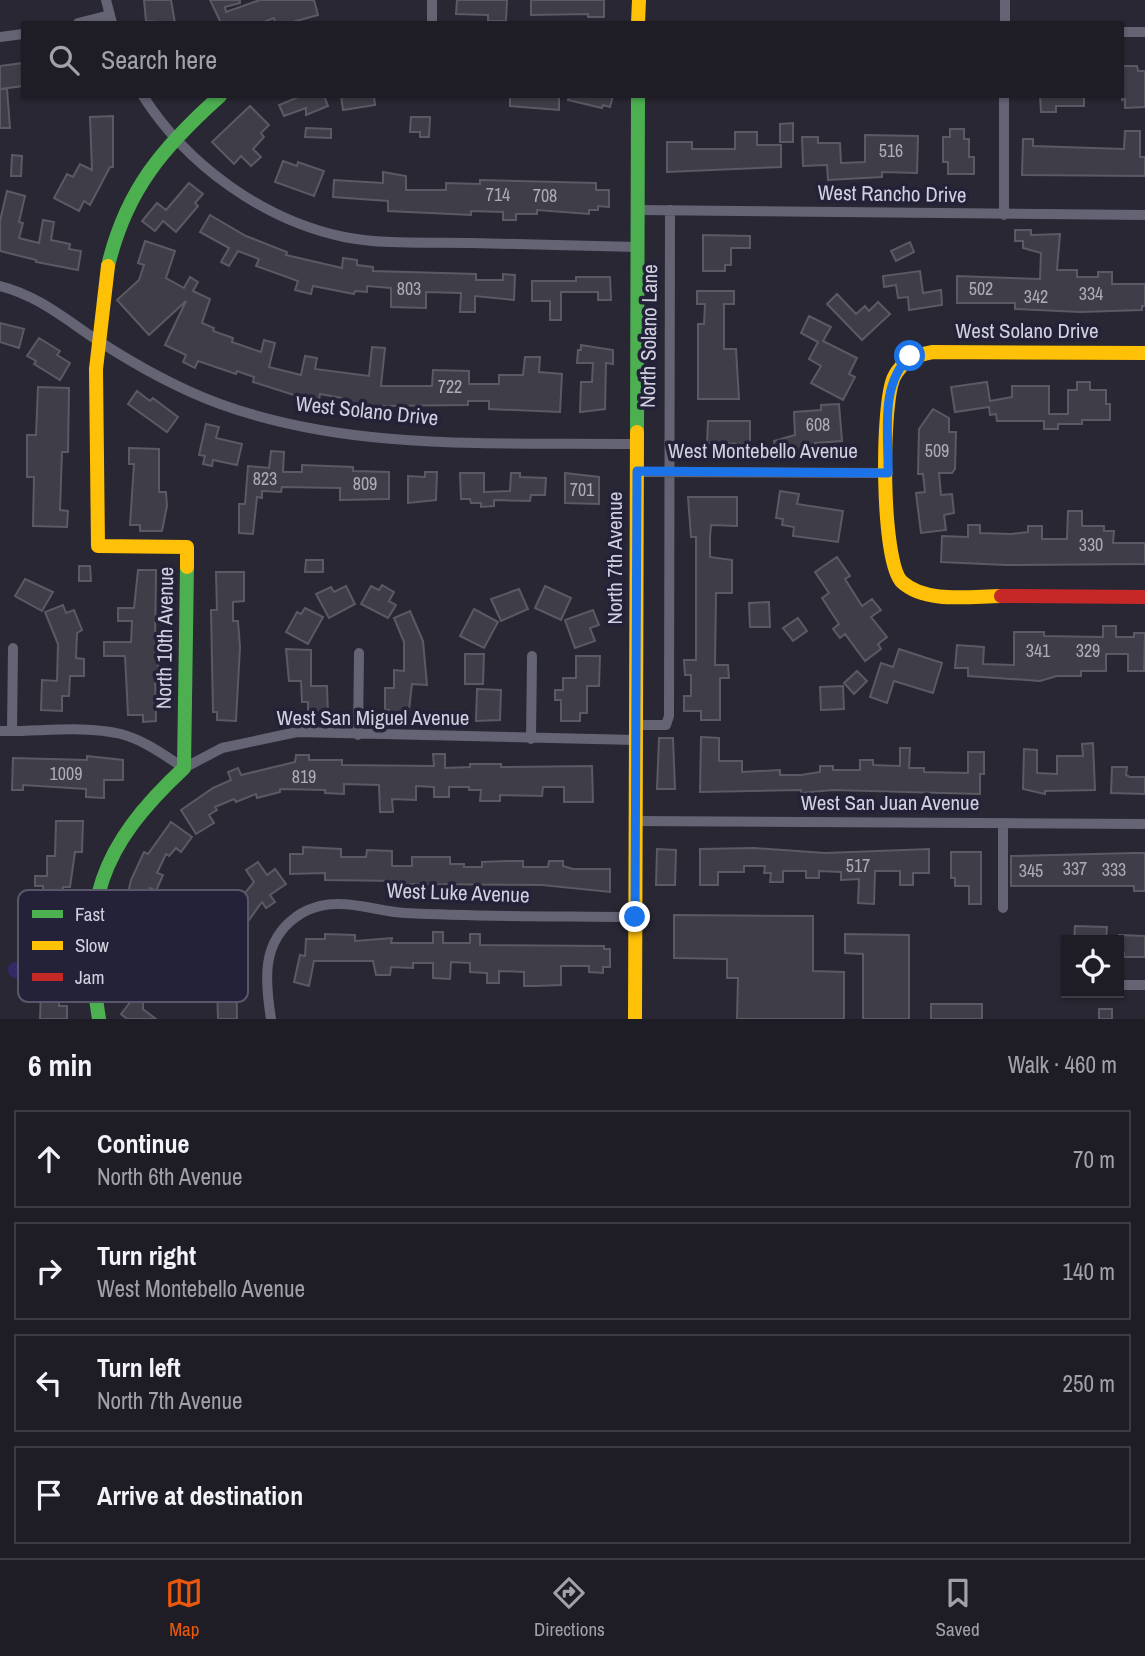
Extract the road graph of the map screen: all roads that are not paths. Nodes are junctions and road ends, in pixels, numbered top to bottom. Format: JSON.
{"nodes":[{"id":1,"x":106,"y":0,"type":"edge"},
{"id":2,"x":432,"y":0,"type":"edge"},
{"id":3,"x":639,"y":0,"type":"edge"},
{"id":4,"x":1005,"y":0,"type":"edge"},
{"id":5,"x":111,"y":19,"type":"edge"},
{"id":6,"x":432,"y":21,"type":"edge"},
{"id":7,"x":638,"y":21,"type":"edge"},
{"id":8,"x":1005,"y":21,"type":"edge"},
{"id":9,"x":1124,"y":32,"type":"edge"},
{"id":10,"x":1145,"y":32,"type":"edge"},
{"id":11,"x":21,"y":34,"type":"edge"},
{"id":12,"x":0,"y":37,"type":"edge"},
{"id":13,"x":144,"y":98,"type":"edge"},
{"id":14,"x":218,"y":98,"type":"edge"},
{"id":15,"x":638,"y":98,"type":"edge"},
{"id":16,"x":1004,"y":98,"type":"edge"},
{"id":17,"x":176,"y":139,"type":"junction"},
{"id":18,"x":638,"y":210,"type":"junction"},
{"id":19,"x":670,"y":210,"type":"junction"},
{"id":20,"x":1004,"y":215,"type":"junction"},
{"id":21,"x":1145,"y":215,"type":"edge"},
{"id":22,"x":638,"y":247,"type":"junction"},
{"id":23,"x":0,"y":286,"type":"edge"},
{"id":24,"x":98,"y":341,"type":"junction"},
{"id":25,"x":1145,"y":353,"type":"edge"},
{"id":26,"x":637,"y":444,"type":"junction"},
{"id":27,"x":637,"y":471,"type":"junction"},
{"id":28,"x":667,"y":472,"type":"junction"},
{"id":29,"x":888,"y":473,"type":"junction"},
{"id":30,"x":1145,"y":597,"type":"edge"},
{"id":31,"x":13,"y":648,"type":"dead end"},
{"id":32,"x":359,"y":653,"type":"dead end"},
{"id":33,"x":532,"y":656,"type":"dead end"},
{"id":34,"x":635,"y":725,"type":"junction"},
{"id":35,"x":0,"y":731,"type":"edge"},
{"id":36,"x":12,"y":731,"type":"junction"},
{"id":37,"x":358,"y":735,"type":"junction"},
{"id":38,"x":531,"y":738,"type":"junction"},
{"id":39,"x":636,"y":740,"type":"junction"},
{"id":40,"x":184,"y":768,"type":"junction"},
{"id":41,"x":635,"y":821,"type":"junction"},
{"id":42,"x":1003,"y":823,"type":"junction"},
{"id":43,"x":1145,"y":824,"type":"edge"},
{"id":44,"x":100,"y":890,"type":"edge"},
{"id":45,"x":1003,"y":908,"type":"dead end"},
{"id":46,"x":635,"y":917,"type":"junction"},
{"id":47,"x":1124,"y":985,"type":"edge"},
{"id":48,"x":1145,"y":985,"type":"edge"},
{"id":49,"x":271,"y":1019,"type":"edge"},
{"id":50,"x":635,"y":1019,"type":"edge"}],
"edges":[{"from":1,"to":5,"type":"street"},
{"from":2,"to":6,"type":"street"},
{"from":3,"to":7,"type":"street"},
{"from":4,"to":8,"type":"street"},
{"from":9,"to":10,"type":"street"},
{"from":11,"to":12,"type":"street"},
{"from":13,"to":17,"type":"street"},
{"from":14,"to":17,"type":"street","name":"North 10th Avenue"},
{"from":15,"to":18,"type":"street","name":"North 7th Avenue"},
{"from":16,"to":20,"type":"street"},
{"from":17,"to":22,"type":"street"},
{"from":17,"to":24,"type":"street","name":"North 10th Avenue"},
{"from":18,"to":19,"type":"street","name":"West Rancho Drive"},
{"from":18,"to":22,"type":"street","name":"North 7th Avenue"},
{"from":19,"to":20,"type":"street","name":"West Rancho Drive"},
{"from":19,"to":28,"type":"street","name":"North Solano Lane"},
{"from":20,"to":21,"type":"street","name":"West Rancho Drive"},
{"from":22,"to":26,"type":"street","name":"North 7th Avenue"},
{"from":23,"to":24,"type":"street","name":"West Solano Drive"},
{"from":24,"to":26,"type":"street","name":"West Solano Drive"},
{"from":24,"to":40,"type":"street","name":"North 10th Avenue"},
{"from":25,"to":29,"type":"street","name":"West Solano Drive"},
{"from":26,"to":27,"type":"street","name":"North 7th Avenue"},
{"from":27,"to":28,"type":"street","name":"West Montebello Avenue"},
{"from":27,"to":34,"type":"street","name":"North 7th Avenue"},
{"from":28,"to":29,"type":"street","name":"West Montebello Avenue"},
{"from":28,"to":34,"type":"street","name":"North Solano Lane"},
{"from":29,"to":30,"type":"street"},
{"from":31,"to":36,"type":"street"},
{"from":32,"to":37,"type":"street"},
{"from":33,"to":38,"type":"street"},
{"from":34,"to":39,"type":"street","name":"North 7th Avenue"},
{"from":35,"to":36,"type":"street"},
{"from":36,"to":40,"type":"street"},
{"from":37,"to":38,"type":"street","name":"West San Miguel Avenue"},
{"from":37,"to":40,"type":"street","name":"West San Miguel Avenue"},
{"from":38,"to":39,"type":"street","name":"West San Miguel Avenue"},
{"from":39,"to":41,"type":"street","name":"North 7th Avenue"},
{"from":40,"to":44,"type":"street"},
{"from":41,"to":42,"type":"street","name":"West San Juan Avenue"},
{"from":41,"to":46,"type":"street","name":"North 7th Avenue"},
{"from":42,"to":43,"type":"street","name":"West San Juan Avenue"},
{"from":42,"to":45,"type":"street"},
{"from":46,"to":49,"type":"street","name":"West Luke Avenue"},
{"from":46,"to":50,"type":"street","name":"North 7th Avenue"},
{"from":47,"to":48,"type":"street"}]}
